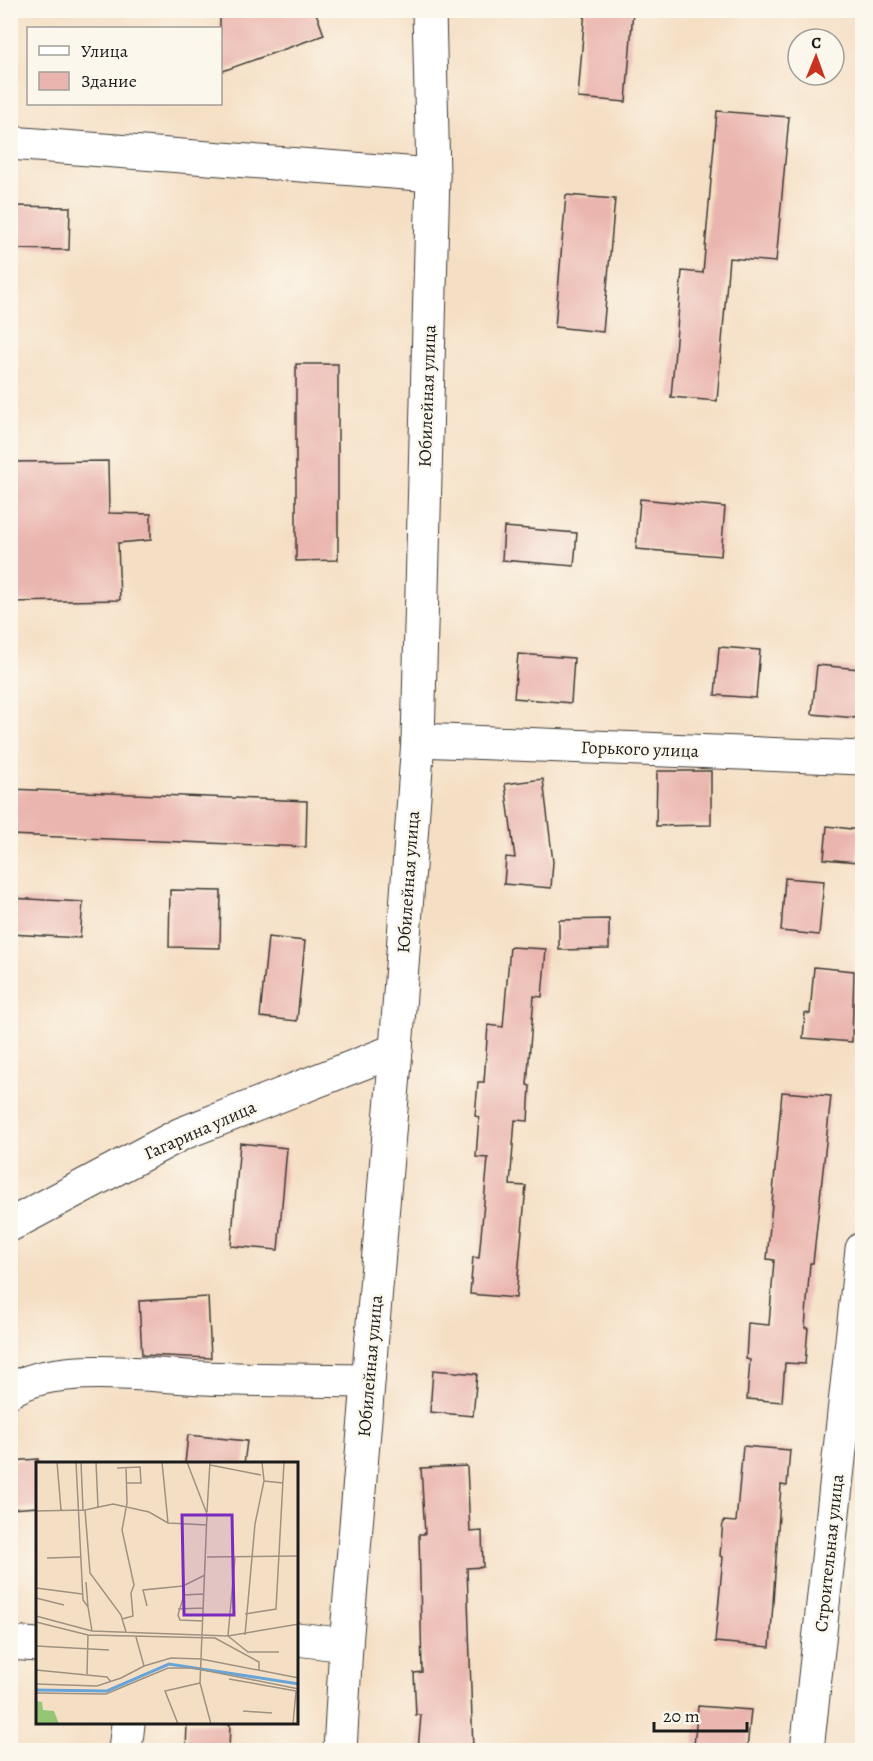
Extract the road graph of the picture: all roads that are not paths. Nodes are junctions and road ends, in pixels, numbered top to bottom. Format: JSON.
{"nodes":[{"id":1,"x":429,"y":10,"type":"edge"},
{"id":2,"x":10,"y":142,"type":"edge"},
{"id":3,"x":434,"y":175,"type":"junction"},
{"id":4,"x":418,"y":740,"type":"junction"},
{"id":5,"x":862,"y":758,"type":"edge"},
{"id":6,"x":396,"y":1050,"type":"junction"},
{"id":7,"x":10,"y":1225,"type":"edge"},
{"id":8,"x":862,"y":1249,"type":"edge"},
{"id":9,"x":368,"y":1382,"type":"junction"},
{"id":10,"x":10,"y":1391,"type":"edge"},
{"id":11,"x":298,"y":1639,"type":"edge"},
{"id":12,"x":10,"y":1644,"type":"edge"},
{"id":13,"x":36,"y":1645,"type":"edge"},
{"id":14,"x":346,"y":1645,"type":"junction"},
{"id":15,"x":128,"y":1725,"type":"edge"},
{"id":16,"x":125,"y":1750,"type":"edge"},
{"id":17,"x":340,"y":1750,"type":"edge"},
{"id":18,"x":807,"y":1750,"type":"edge"}],
"edges":[{"from":1,"to":3,"type":"street","name":"Юбилейная улица"},
{"from":2,"to":3,"type":"street"},
{"from":3,"to":4,"type":"street","name":"Юбилейная улица"},
{"from":4,"to":5,"type":"street","name":"Горького улица"},
{"from":4,"to":6,"type":"street","name":"Юбилейная улица"},
{"from":6,"to":7,"type":"street","name":"Гагарина улица"},
{"from":6,"to":9,"type":"street","name":"Юбилейная улица"},
{"from":8,"to":18,"type":"street","name":"Строительная улица"},
{"from":9,"to":10,"type":"street"},
{"from":9,"to":14,"type":"street","name":"Юбилейная улица"},
{"from":11,"to":14,"type":"street"},
{"from":12,"to":13,"type":"street"},
{"from":14,"to":17,"type":"street","name":"Юбилейная улица"},
{"from":15,"to":16,"type":"street"}]}
